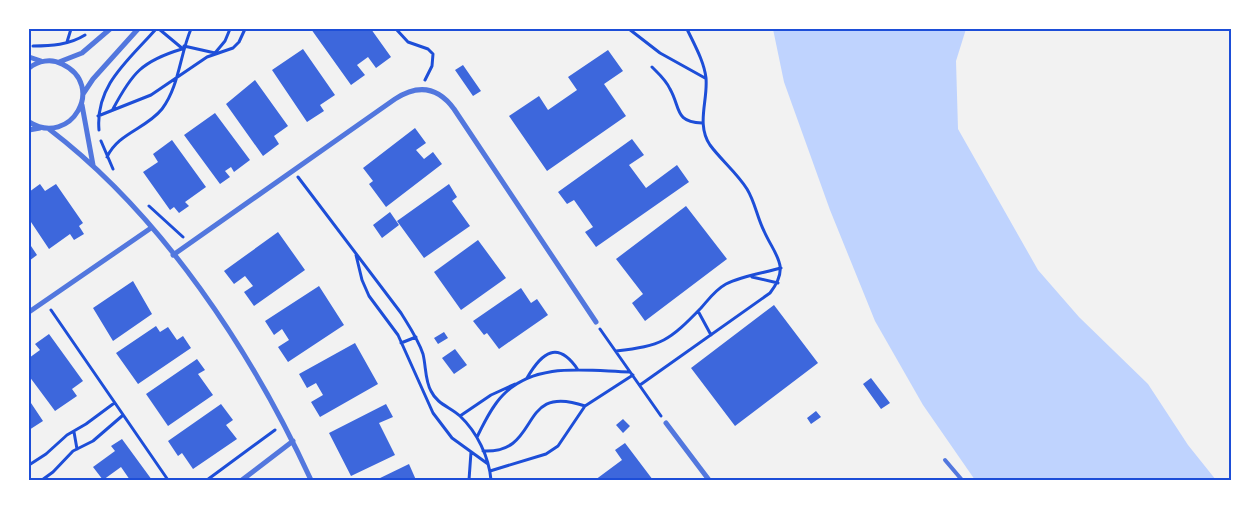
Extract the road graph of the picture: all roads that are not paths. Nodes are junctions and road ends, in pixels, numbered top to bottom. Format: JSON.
{"nodes":[{"id":1,"x":110,"y":29,"type":"edge"},
{"id":2,"x":138,"y":29,"type":"edge"},
{"id":3,"x":29,"y":57,"type":"edge"},
{"id":4,"x":42,"y":62,"type":"junction"},
{"id":5,"x":59,"y":62,"type":"junction"},
{"id":6,"x":29,"y":68,"type":"edge"},
{"id":7,"x":83,"y":97,"type":"junction"},
{"id":8,"x":82,"y":104,"type":"junction"},
{"id":9,"x":29,"y":122,"type":"edge"},
{"id":10,"x":41,"y":128,"type":"junction"},
{"id":11,"x":49,"y":129,"type":"junction"},
{"id":12,"x":29,"y":130,"type":"edge"},
{"id":13,"x":94,"y":165,"type":"junction"},
{"id":14,"x":151,"y":228,"type":"junction"},
{"id":15,"x":173,"y":254,"type":"junction"},
{"id":16,"x":29,"y":312,"type":"edge"},
{"id":17,"x":596,"y":322,"type":"road end"},
{"id":18,"x":666,"y":423,"type":"road end"},
{"id":19,"x":292,"y":441,"type":"junction"},
{"id":20,"x":945,"y":460,"type":"dead end"},
{"id":21,"x":242,"y":480,"type":"edge"},
{"id":22,"x":311,"y":480,"type":"edge"},
{"id":23,"x":709,"y":480,"type":"edge"},
{"id":24,"x":962,"y":480,"type":"edge"}],
"edges":[{"from":1,"to":5,"type":"street"},
{"from":2,"to":7,"type":"street"},
{"from":3,"to":4,"type":"street"},
{"from":4,"to":5,"type":"street"},
{"from":4,"to":6,"type":"street"},
{"from":5,"to":7,"type":"street"},
{"from":7,"to":8,"type":"street"},
{"from":8,"to":11,"type":"street"},
{"from":8,"to":13,"type":"street"},
{"from":9,"to":10,"type":"street"},
{"from":10,"to":11,"type":"street"},
{"from":10,"to":12,"type":"street"},
{"from":11,"to":13,"type":"street"},
{"from":13,"to":14,"type":"street"},
{"from":14,"to":15,"type":"street"},
{"from":14,"to":16,"type":"street"},
{"from":15,"to":17,"type":"street"},
{"from":15,"to":19,"type":"street"},
{"from":18,"to":23,"type":"street"},
{"from":19,"to":21,"type":"street"},
{"from":19,"to":22,"type":"street"},
{"from":20,"to":24,"type":"lane"}]}
